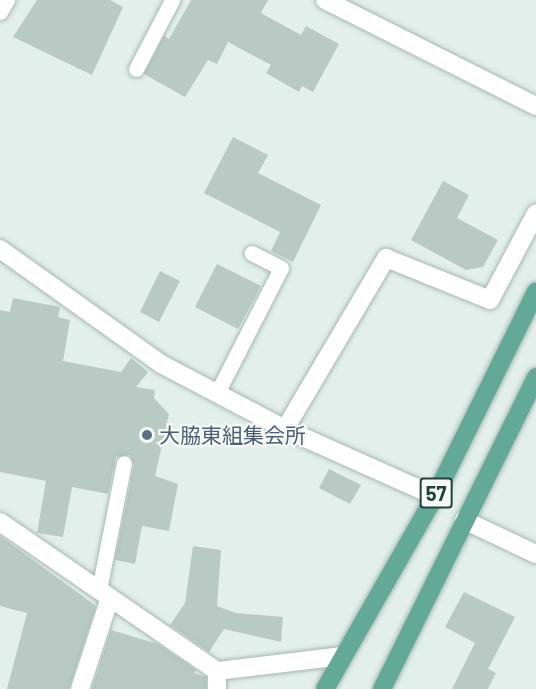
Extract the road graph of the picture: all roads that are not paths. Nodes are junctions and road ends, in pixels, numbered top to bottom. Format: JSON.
{"nodes":[{"id":1,"x":7,"y":0,"type":"edge"},
{"id":2,"x":172,"y":0,"type":"edge"},
{"id":3,"x":330,"y":1,"type":"edge"},
{"id":4,"x":0,"y":12,"type":"edge"},
{"id":5,"x":136,"y":69,"type":"dead end"},
{"id":6,"x":536,"y":106,"type":"edge"},
{"id":7,"x":536,"y":213,"type":"edge"},
{"id":8,"x":0,"y":249,"type":"edge"},
{"id":9,"x":252,"y":253,"type":"dead end"},
{"id":10,"x":536,"y":292,"type":"edge"},
{"id":11,"x":536,"y":377,"type":"edge"},
{"id":12,"x":217,"y":393,"type":"junction"},
{"id":13,"x":285,"y":429,"type":"junction"},
{"id":14,"x":124,"y":463,"type":"dead end"},
{"id":15,"x":435,"y":496,"type":"junction"},
{"id":16,"x":464,"y":520,"type":"junction"},
{"id":17,"x":0,"y":522,"type":"edge"},
{"id":18,"x":536,"y":554,"type":"edge"},
{"id":19,"x":105,"y":594,"type":"junction"},
{"id":20,"x":342,"y":656,"type":"junction"},
{"id":21,"x":217,"y":680,"type":"edge"},
{"id":22,"x":80,"y":689,"type":"edge"},
{"id":23,"x":325,"y":689,"type":"edge"},
{"id":24,"x":382,"y":689,"type":"edge"}],
"edges":[{"from":1,"to":4,"type":"lane"},
{"from":2,"to":5,"type":"lane"},
{"from":3,"to":6,"type":"street"},
{"from":7,"to":13,"type":"street"},
{"from":8,"to":12,"type":"street"},
{"from":9,"to":12,"type":"lane"},
{"from":10,"to":15,"type":"main road","number":"57"},
{"from":11,"to":16,"type":"main road","number":"57"},
{"from":12,"to":13,"type":"street"},
{"from":13,"to":15,"type":"street"},
{"from":14,"to":19,"type":"lane"},
{"from":15,"to":20,"type":"main road","number":"57"},
{"from":16,"to":18,"type":"street"},
{"from":16,"to":24,"type":"main road","number":"57"},
{"from":17,"to":19,"type":"street"},
{"from":19,"to":21,"type":"street"},
{"from":19,"to":22,"type":"street"},
{"from":20,"to":21,"type":"street"},
{"from":20,"to":23,"type":"main road","number":"57"}]}
